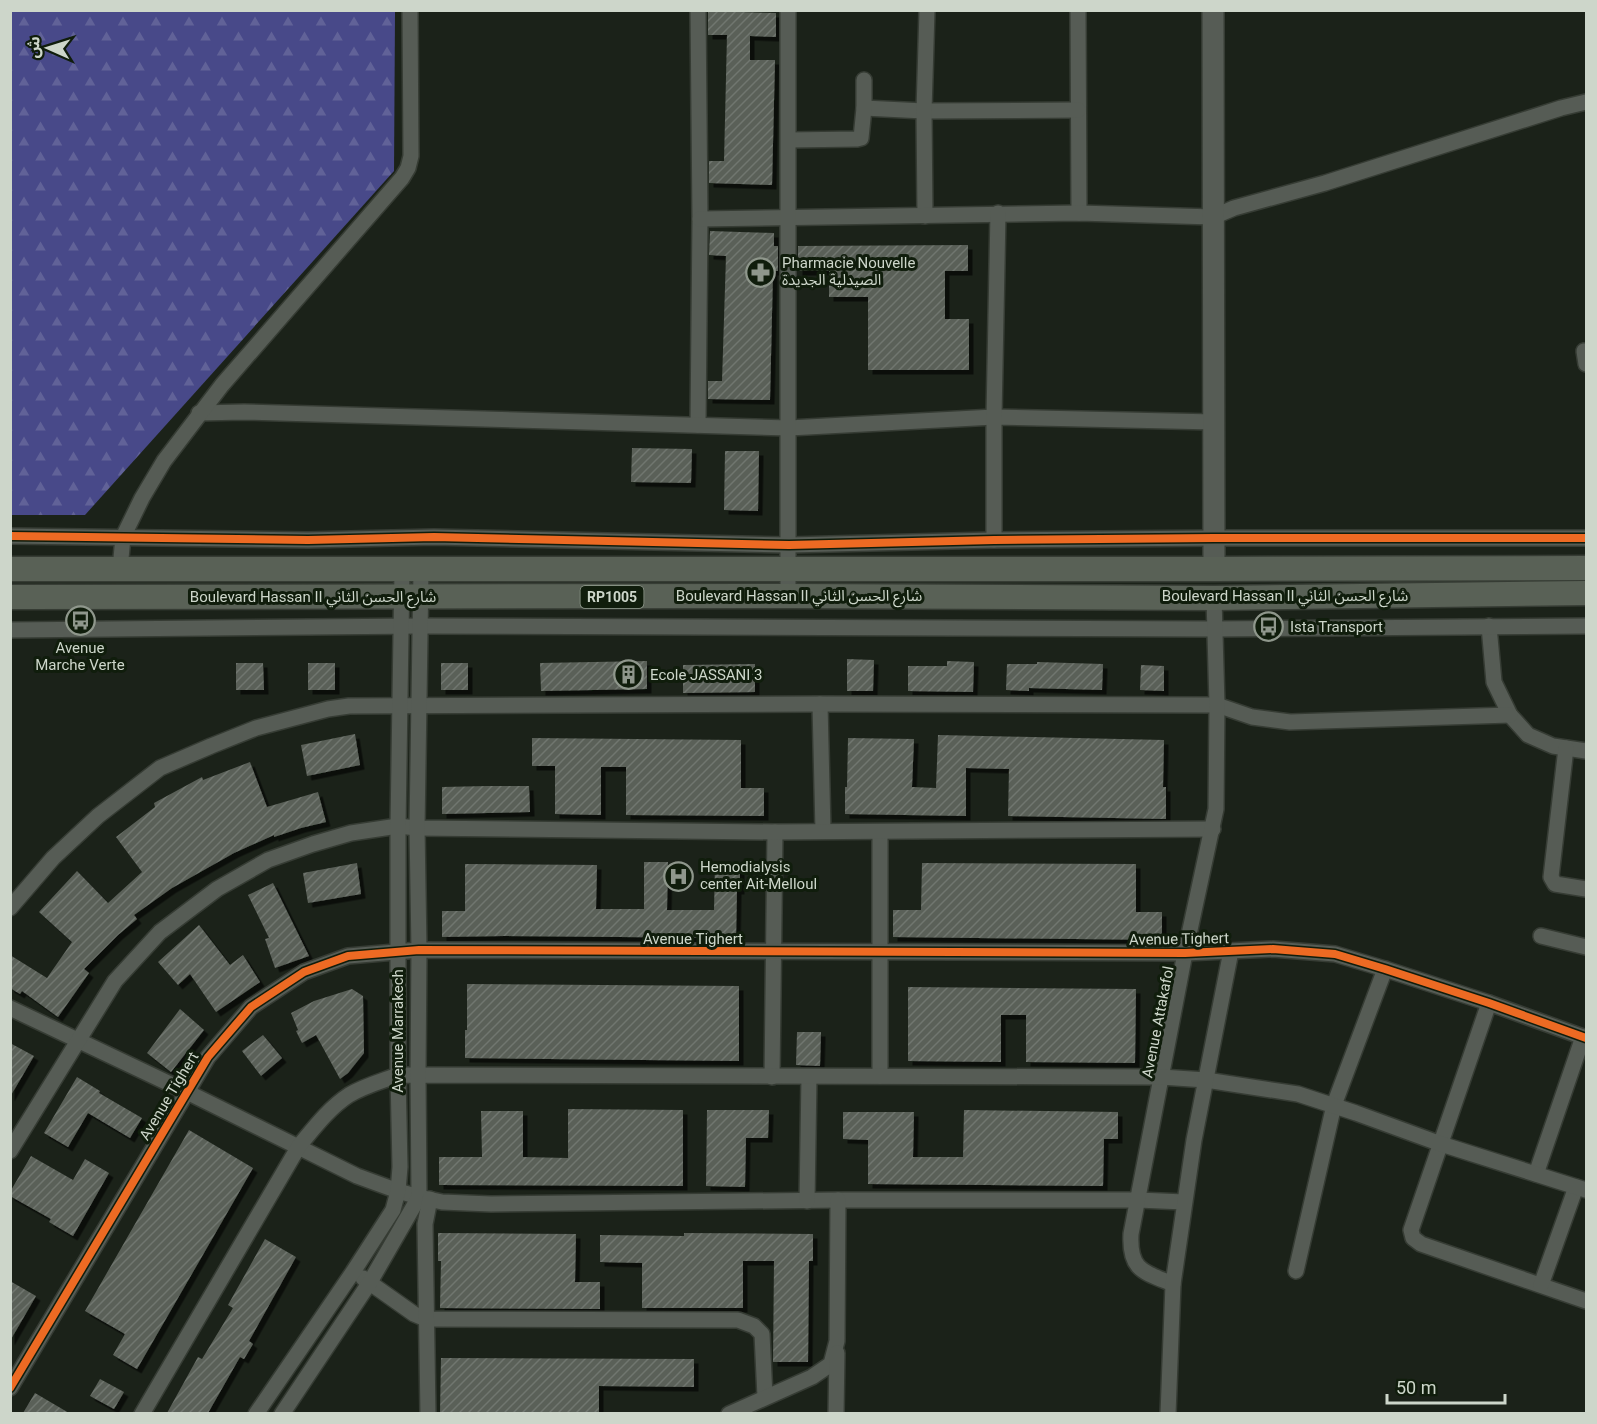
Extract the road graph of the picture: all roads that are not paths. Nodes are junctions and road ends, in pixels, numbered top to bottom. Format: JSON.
{"nodes":[{"id":1,"x":410,"y":10,"type":"edge"},
{"id":2,"x":698,"y":10,"type":"edge"},
{"id":3,"x":789,"y":10,"type":"edge"},
{"id":4,"x":927,"y":10,"type":"edge"},
{"id":5,"x":1078,"y":10,"type":"edge"},
{"id":6,"x":1213,"y":10,"type":"edge"},
{"id":7,"x":864,"y":80,"type":"dead end"},
{"id":8,"x":1587,"y":102,"type":"edge"},
{"id":9,"x":864,"y":108,"type":"junction"},
{"id":10,"x":1078,"y":110,"type":"junction"},
{"id":11,"x":924,"y":111,"type":"junction"},
{"id":12,"x":789,"y":140,"type":"junction"},
{"id":13,"x":998,"y":213,"type":"junction"},
{"id":14,"x":1078,"y":213,"type":"junction"},
{"id":15,"x":925,"y":216,"type":"junction"},
{"id":16,"x":1213,"y":217,"type":"junction"},
{"id":17,"x":789,"y":218,"type":"junction"},
{"id":18,"x":700,"y":219,"type":"junction"},
{"id":19,"x":199,"y":413,"type":"junction"},
{"id":20,"x":994,"y":417,"type":"junction"},
{"id":21,"x":1214,"y":422,"type":"junction"},
{"id":22,"x":699,"y":425,"type":"junction"},
{"id":23,"x":789,"y":428,"type":"junction"},
{"id":24,"x":10,"y":536,"type":"edge"},
{"id":25,"x":123,"y":537,"type":"junction"},
{"id":26,"x":1214,"y":538,"type":"junction"},
{"id":27,"x":1587,"y":538,"type":"edge"},
{"id":28,"x":994,"y":540,"type":"junction"},
{"id":29,"x":789,"y":545,"type":"junction"},
{"id":30,"x":1587,"y":568,"type":"edge"},
{"id":31,"x":120,"y":569,"type":"junction"},
{"id":32,"x":11,"y":570,"type":"edge"},
{"id":33,"x":412,"y":570,"type":"junction"},
{"id":34,"x":788,"y":570,"type":"junction"},
{"id":35,"x":1214,"y":570,"type":"junction"},
{"id":36,"x":1587,"y":593,"type":"edge"},
{"id":37,"x":788,"y":596,"type":"junction"},
{"id":38,"x":10,"y":597,"type":"edge"},
{"id":39,"x":411,"y":597,"type":"junction"},
{"id":40,"x":1214,"y":598,"type":"junction"},
{"id":41,"x":420,"y":626,"type":"junction"},
{"id":42,"x":1489,"y":626,"type":"junction"},
{"id":43,"x":1587,"y":626,"type":"edge"},
{"id":44,"x":401,"y":627,"type":"junction"},
{"id":45,"x":1214,"y":629,"type":"junction"},
{"id":46,"x":10,"y":630,"type":"edge"},
{"id":47,"x":820,"y":704,"type":"junction"},
{"id":48,"x":399,"y":705,"type":"junction"},
{"id":49,"x":418,"y":705,"type":"junction"},
{"id":50,"x":1217,"y":705,"type":"junction"},
{"id":51,"x":1510,"y":715,"type":"junction"},
{"id":52,"x":1566,"y":748,"type":"junction"},
{"id":53,"x":1587,"y":751,"type":"edge"},
{"id":54,"x":398,"y":826,"type":"junction"},
{"id":55,"x":417,"y":828,"type":"junction"},
{"id":56,"x":1213,"y":829,"type":"junction"},
{"id":57,"x":823,"y":831,"type":"junction"},
{"id":58,"x":775,"y":832,"type":"junction"},
{"id":59,"x":880,"y":832,"type":"junction"},
{"id":60,"x":1587,"y":889,"type":"edge"},
{"id":61,"x":10,"y":908,"type":"edge"},
{"id":62,"x":1541,"y":936,"type":"dead end"},
{"id":63,"x":1587,"y":947,"type":"edge"},
{"id":64,"x":419,"y":950,"type":"junction"},
{"id":65,"x":398,"y":951,"type":"junction"},
{"id":66,"x":1231,"y":951,"type":"junction"},
{"id":67,"x":773,"y":953,"type":"junction"},
{"id":68,"x":880,"y":953,"type":"junction"},
{"id":69,"x":1185,"y":953,"type":"junction"},
{"id":70,"x":1385,"y":969,"type":"junction"},
{"id":71,"x":1489,"y":1004,"type":"junction"},
{"id":72,"x":10,"y":1008,"type":"edge"},
{"id":73,"x":1585,"y":1038,"type":"edge"},
{"id":74,"x":78,"y":1040,"type":"junction"},
{"id":75,"x":398,"y":1075,"type":"junction"},
{"id":76,"x":418,"y":1075,"type":"junction"},
{"id":77,"x":880,"y":1076,"type":"junction"},
{"id":78,"x":772,"y":1077,"type":"junction"},
{"id":79,"x":809,"y":1077,"type":"junction"},
{"id":80,"x":1161,"y":1077,"type":"junction"},
{"id":81,"x":1206,"y":1080,"type":"junction"},
{"id":82,"x":187,"y":1092,"type":"junction"},
{"id":83,"x":1334,"y":1105,"type":"junction"},
{"id":84,"x":1441,"y":1144,"type":"junction"},
{"id":85,"x":299,"y":1146,"type":"junction"},
{"id":86,"x":10,"y":1151,"type":"edge"},
{"id":87,"x":1536,"y":1174,"type":"junction"},
{"id":88,"x":1581,"y":1189,"type":"edge"},
{"id":89,"x":398,"y":1191,"type":"junction"},
{"id":90,"x":425,"y":1198,"type":"junction"},
{"id":91,"x":838,"y":1200,"type":"junction"},
{"id":92,"x":1138,"y":1200,"type":"junction"},
{"id":93,"x":807,"y":1201,"type":"junction"},
{"id":94,"x":1184,"y":1202,"type":"junction"},
{"id":95,"x":1296,"y":1271,"type":"dead end"},
{"id":96,"x":352,"y":1272,"type":"junction"},
{"id":97,"x":370,"y":1282,"type":"junction"},
{"id":98,"x":1173,"y":1284,"type":"junction"},
{"id":99,"x":1541,"y":1285,"type":"junction"},
{"id":100,"x":1587,"y":1301,"type":"edge"},
{"id":101,"x":426,"y":1319,"type":"junction"},
{"id":102,"x":837,"y":1341,"type":"junction"},
{"id":103,"x":278,"y":1382,"type":"junction"},
{"id":104,"x":10,"y":1388,"type":"edge"},
{"id":105,"x":294,"y":1396,"type":"junction"},
{"id":106,"x":765,"y":1397,"type":"junction"},
{"id":107,"x":142,"y":1413,"type":"edge"},
{"id":108,"x":256,"y":1413,"type":"edge"},
{"id":109,"x":282,"y":1413,"type":"edge"},
{"id":110,"x":428,"y":1413,"type":"edge"},
{"id":111,"x":729,"y":1413,"type":"edge"},
{"id":112,"x":836,"y":1413,"type":"edge"},
{"id":113,"x":1168,"y":1413,"type":"edge"}],
"edges":[{"from":1,"to":19,"type":"street"},
{"from":2,"to":18,"type":"street"},
{"from":3,"to":12,"type":"street"},
{"from":4,"to":11,"type":"street"},
{"from":5,"to":10,"type":"street"},
{"from":6,"to":16,"type":"street"},
{"from":7,"to":9,"type":"street"},
{"from":8,"to":16,"type":"street"},
{"from":9,"to":11,"type":"street"},
{"from":9,"to":12,"type":"street"},
{"from":10,"to":11,"type":"street"},
{"from":10,"to":14,"type":"street"},
{"from":11,"to":15,"type":"street"},
{"from":12,"to":17,"type":"street"},
{"from":13,"to":14,"type":"street"},
{"from":13,"to":15,"type":"street"},
{"from":13,"to":20,"type":"street"},
{"from":14,"to":16,"type":"street"},
{"from":15,"to":17,"type":"street"},
{"from":16,"to":21,"type":"street"},
{"from":17,"to":18,"type":"street"},
{"from":17,"to":23,"type":"street"},
{"from":18,"to":22,"type":"street"},
{"from":19,"to":22,"type":"street"},
{"from":19,"to":25,"type":"street"},
{"from":20,"to":21,"type":"street"},
{"from":20,"to":23,"type":"street"},
{"from":20,"to":28,"type":"street"},
{"from":21,"to":26,"type":"street"},
{"from":22,"to":23,"type":"street"},
{"from":23,"to":29,"type":"street"},
{"from":24,"to":25,"type":"street"},
{"from":25,"to":29,"type":"street"},
{"from":25,"to":31,"type":"street"},
{"from":26,"to":27,"type":"street"},
{"from":26,"to":28,"type":"street"},
{"from":26,"to":35,"type":"street"},
{"from":28,"to":29,"type":"street"},
{"from":29,"to":34,"type":"street"},
{"from":30,"to":35,"type":"main road","name":"Boulevard Hassan II شارع الحسن الثاني"},
{"from":31,"to":32,"type":"main road","name":"Boulevard Hassan II شارع الحسن الثاني","number":"RP1005"},
{"from":31,"to":33,"type":"main road","name":"Boulevard Hassan II شارع الحسن الثاني","number":"RP1005"},
{"from":33,"to":34,"type":"main road","name":"Boulevard Hassan II شارع الحسن الثاني","number":"RP1005"},
{"from":33,"to":39,"type":"street","name":"Avenue Marrakech"},
{"from":34,"to":35,"type":"main road","name":"Boulevard Hassan II شارع الحسن الثاني","number":"RP1005"},
{"from":34,"to":37,"type":"street"},
{"from":35,"to":40,"type":"main road"},
{"from":36,"to":40,"type":"main road","name":"Boulevard Hassan II شارع الحسن الثاني"},
{"from":37,"to":39,"type":"main road","name":"Boulevard Hassan II شارع الحسن الثاني","number":"RP1005"},
{"from":37,"to":40,"type":"main road","name":"Boulevard Hassan II شارع الحسن الثاني","number":"RP1005"},
{"from":38,"to":39,"type":"main road","name":"Boulevard Hassan II شارع الحسن الثاني","number":"RP1005"},
{"from":39,"to":41,"type":"street","name":"Avenue Marrakech"},
{"from":39,"to":44,"type":"street","name":"Avenue Marrakech"},
{"from":40,"to":45,"type":"street","name":"Avenue Attakafol"},
{"from":41,"to":44,"type":"street"},
{"from":41,"to":45,"type":"street"},
{"from":41,"to":49,"type":"street","name":"Avenue Marrakech"},
{"from":42,"to":43,"type":"street"},
{"from":42,"to":45,"type":"street"},
{"from":42,"to":51,"type":"street"},
{"from":44,"to":46,"type":"street"},
{"from":44,"to":48,"type":"street","name":"Avenue Marrakech"},
{"from":45,"to":50,"type":"street","name":"Avenue Attakafol"},
{"from":47,"to":49,"type":"street"},
{"from":47,"to":50,"type":"street"},
{"from":47,"to":57,"type":"street"},
{"from":48,"to":49,"type":"street"},
{"from":48,"to":54,"type":"street","name":"Avenue Marrakech"},
{"from":48,"to":61,"type":"street"},
{"from":49,"to":55,"type":"street","name":"Avenue Marrakech"},
{"from":50,"to":51,"type":"street"},
{"from":50,"to":56,"type":"street","name":"Avenue Attakafol"},
{"from":51,"to":52,"type":"street"},
{"from":52,"to":53,"type":"street"},
{"from":52,"to":60,"type":"street"},
{"from":54,"to":55,"type":"street"},
{"from":54,"to":65,"type":"street","name":"Avenue Marrakech"},
{"from":54,"to":74,"type":"street"},
{"from":55,"to":58,"type":"street"},
{"from":55,"to":64,"type":"street","name":"Avenue Marrakech"},
{"from":56,"to":59,"type":"street"},
{"from":56,"to":69,"type":"street","name":"Avenue Attakafol"},
{"from":57,"to":58,"type":"street"},
{"from":57,"to":59,"type":"street"},
{"from":58,"to":67,"type":"street"},
{"from":59,"to":68,"type":"street"},
{"from":62,"to":63,"type":"street"},
{"from":64,"to":65,"type":"street","name":"Avenue Tighert"},
{"from":64,"to":67,"type":"street","name":"Avenue Tighert"},
{"from":64,"to":76,"type":"street","name":"Avenue Marrakech"},
{"from":65,"to":75,"type":"street","name":"Avenue Marrakech"},
{"from":65,"to":82,"type":"street","name":"Avenue Tighert"},
{"from":66,"to":69,"type":"street","name":"Avenue Tighert"},
{"from":66,"to":70,"type":"street","name":"Avenue Tighert"},
{"from":66,"to":81,"type":"street"},
{"from":67,"to":68,"type":"street","name":"Avenue Tighert"},
{"from":67,"to":78,"type":"street"},
{"from":68,"to":69,"type":"street","name":"Avenue Tighert"},
{"from":68,"to":77,"type":"street"},
{"from":69,"to":80,"type":"street","name":"Avenue Attakafol"},
{"from":70,"to":71,"type":"street","name":"Avenue Tighert"},
{"from":70,"to":83,"type":"street"},
{"from":71,"to":73,"type":"street","name":"Avenue Tighert"},
{"from":71,"to":84,"type":"street"},
{"from":72,"to":74,"type":"street"},
{"from":73,"to":87,"type":"street"},
{"from":74,"to":82,"type":"street"},
{"from":74,"to":86,"type":"street"},
{"from":75,"to":76,"type":"street"},
{"from":75,"to":85,"type":"street"},
{"from":75,"to":89,"type":"street","name":"Avenue Marrakech"},
{"from":76,"to":78,"type":"street"},
{"from":76,"to":90,"type":"street","name":"Avenue Marrakech"},
{"from":77,"to":79,"type":"street"},
{"from":77,"to":80,"type":"street"},
{"from":78,"to":79,"type":"street"},
{"from":79,"to":93,"type":"street"},
{"from":80,"to":81,"type":"street"},
{"from":80,"to":92,"type":"street","name":"Avenue Attakafol"},
{"from":81,"to":83,"type":"street"},
{"from":81,"to":94,"type":"street"},
{"from":82,"to":85,"type":"street"},
{"from":82,"to":104,"type":"street","name":"Avenue Tighert"},
{"from":83,"to":84,"type":"street"},
{"from":83,"to":95,"type":"street"},
{"from":84,"to":87,"type":"street"},
{"from":84,"to":99,"type":"street"},
{"from":85,"to":89,"type":"street"},
{"from":85,"to":107,"type":"street"},
{"from":87,"to":88,"type":"street"},
{"from":88,"to":99,"type":"street"},
{"from":89,"to":90,"type":"street"},
{"from":89,"to":96,"type":"street","name":"Avenue Marrakech"},
{"from":90,"to":93,"type":"street"},
{"from":90,"to":97,"type":"street"},
{"from":90,"to":101,"type":"street","name":"Avenue Marrakech"},
{"from":91,"to":92,"type":"street"},
{"from":91,"to":93,"type":"street"},
{"from":91,"to":102,"type":"street"},
{"from":92,"to":94,"type":"street"},
{"from":92,"to":98,"type":"street","name":"Avenue Attakafol"},
{"from":94,"to":98,"type":"street"},
{"from":96,"to":97,"type":"street"},
{"from":96,"to":103,"type":"street","name":"Avenue Marrakech"},
{"from":97,"to":101,"type":"street"},
{"from":97,"to":105,"type":"street"},
{"from":98,"to":113,"type":"street"},
{"from":99,"to":100,"type":"street"},
{"from":101,"to":106,"type":"street"},
{"from":101,"to":110,"type":"street","name":"Avenue Marrakech"},
{"from":102,"to":106,"type":"street"},
{"from":102,"to":112,"type":"street"},
{"from":103,"to":105,"type":"street"},
{"from":103,"to":108,"type":"street","name":"Avenue Marrakech"},
{"from":105,"to":109,"type":"street"},
{"from":106,"to":111,"type":"street"}]}
